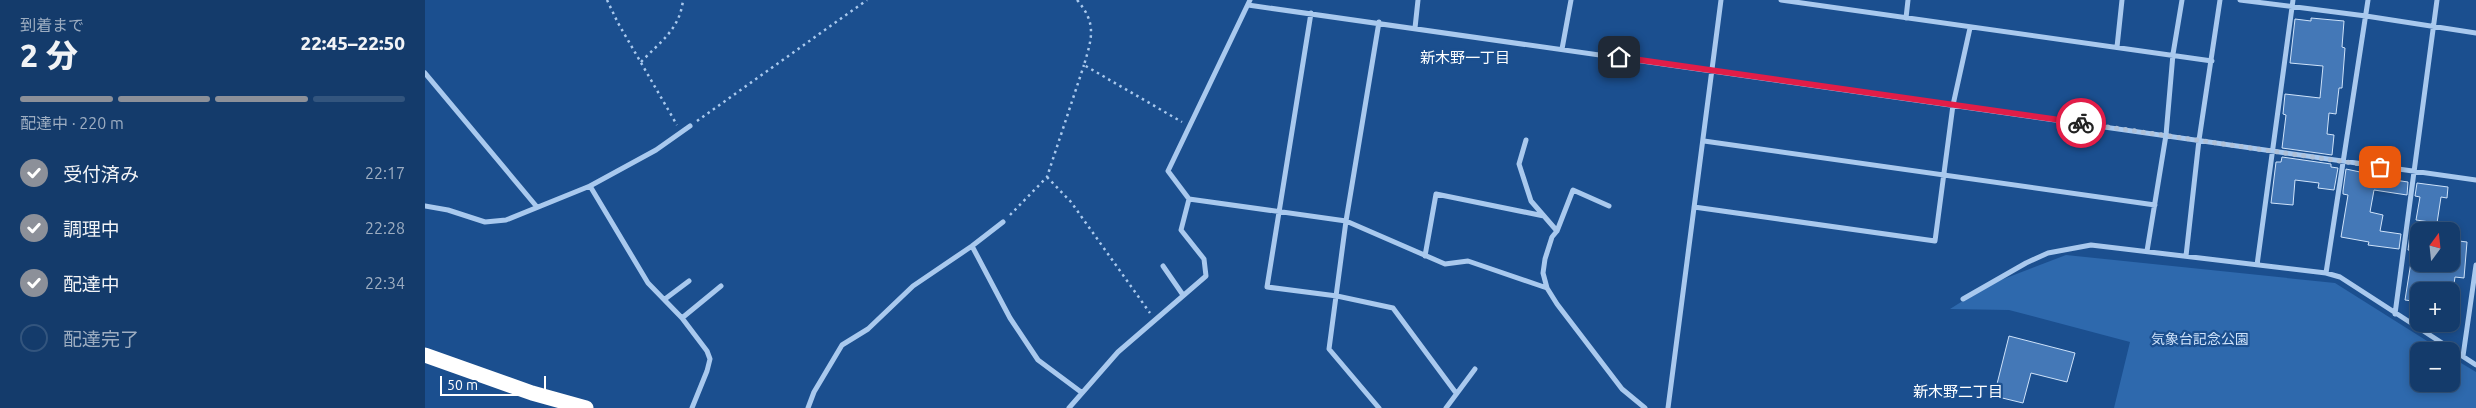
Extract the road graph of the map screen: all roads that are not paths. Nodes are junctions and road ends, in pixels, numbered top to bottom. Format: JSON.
{"nodes":[{"id":1,"x":1419,"y":0,"type":"edge"},
{"id":2,"x":1571,"y":0,"type":"edge"},
{"id":3,"x":1721,"y":0,"type":"edge"},
{"id":4,"x":1781,"y":0,"type":"edge"},
{"id":5,"x":1908,"y":0,"type":"edge"},
{"id":6,"x":2122,"y":0,"type":"edge"},
{"id":7,"x":2182,"y":0,"type":"edge"},
{"id":8,"x":2221,"y":0,"type":"edge"},
{"id":9,"x":2239,"y":0,"type":"edge"},
{"id":10,"x":2293,"y":0,"type":"edge"},
{"id":11,"x":2368,"y":0,"type":"edge"},
{"id":12,"x":2437,"y":0,"type":"edge"},
{"id":13,"x":1249,"y":2,"type":"edge"},
{"id":14,"x":2292,"y":8,"type":"junction"},
{"id":15,"x":1311,"y":13,"type":"junction"},
{"id":16,"x":2365,"y":16,"type":"junction"},
{"id":17,"x":1906,"y":18,"type":"junction"},
{"id":18,"x":1379,"y":22,"type":"junction"},
{"id":19,"x":1415,"y":28,"type":"junction"},
{"id":20,"x":1970,"y":28,"type":"junction"},
{"id":21,"x":2434,"y":28,"type":"junction"},
{"id":22,"x":2476,"y":33,"type":"edge"},
{"id":23,"x":2117,"y":47,"type":"junction"},
{"id":24,"x":1562,"y":49,"type":"junction"},
{"id":25,"x":2173,"y":54,"type":"junction"},
{"id":26,"x":2212,"y":61,"type":"junction"},
{"id":27,"x":1713,"y":71,"type":"junction"},
{"id":28,"x":425,"y":74,"type":"edge"},
{"id":29,"x":1953,"y":105,"type":"junction"},
{"id":30,"x":690,"y":126,"type":"road end"},
{"id":31,"x":2166,"y":135,"type":"junction"},
{"id":32,"x":1526,"y":140,"type":"dead end"},
{"id":33,"x":2199,"y":140,"type":"junction"},
{"id":34,"x":1704,"y":141,"type":"junction"},
{"id":35,"x":2273,"y":152,"type":"junction"},
{"id":36,"x":2344,"y":162,"type":"junction"},
{"id":37,"x":2415,"y":172,"type":"junction"},
{"id":38,"x":1945,"y":175,"type":"junction"},
{"id":39,"x":2476,"y":180,"type":"edge"},
{"id":40,"x":590,"y":186,"type":"junction"},
{"id":41,"x":1189,"y":199,"type":"junction"},
{"id":42,"x":2155,"y":205,"type":"junction"},
{"id":43,"x":425,"y":206,"type":"edge"},
{"id":44,"x":1609,"y":206,"type":"dead end"},
{"id":45,"x":537,"y":207,"type":"junction"},
{"id":46,"x":1695,"y":207,"type":"junction"},
{"id":47,"x":1278,"y":213,"type":"junction"},
{"id":48,"x":1545,"y":216,"type":"junction"},
{"id":49,"x":1003,"y":222,"type":"road end"},
{"id":50,"x":1346,"y":222,"type":"junction"},
{"id":51,"x":1557,"y":231,"type":"junction"},
{"id":52,"x":972,"y":246,"type":"junction"},
{"id":53,"x":2147,"y":251,"type":"junction"},
{"id":54,"x":1425,"y":256,"type":"junction"},
{"id":55,"x":2186,"y":256,"type":"junction"},
{"id":56,"x":1163,"y":266,"type":"dead end"},
{"id":57,"x":2257,"y":266,"type":"junction"},
{"id":58,"x":2476,"y":266,"type":"edge"},
{"id":59,"x":2326,"y":273,"type":"junction"},
{"id":60,"x":689,"y":281,"type":"dead end"},
{"id":61,"x":721,"y":286,"type":"dead end"},
{"id":62,"x":1547,"y":288,"type":"junction"},
{"id":63,"x":1183,"y":295,"type":"junction"},
{"id":64,"x":1337,"y":296,"type":"junction"},
{"id":65,"x":2474,"y":297,"type":"edge"},
{"id":66,"x":665,"y":299,"type":"junction"},
{"id":67,"x":1963,"y":299,"type":"dead end"},
{"id":68,"x":2395,"y":314,"type":"junction"},
{"id":69,"x":682,"y":318,"type":"junction"},
{"id":70,"x":425,"y":355,"type":"edge"},
{"id":71,"x":2463,"y":356,"type":"junction"},
{"id":72,"x":2476,"y":365,"type":"edge"},
{"id":73,"x":1475,"y":368,"type":"dead end"},
{"id":74,"x":1081,"y":392,"type":"junction"},
{"id":75,"x":1456,"y":392,"type":"junction"},
{"id":76,"x":586,"y":408,"type":"edge"},
{"id":77,"x":691,"y":408,"type":"edge"},
{"id":78,"x":808,"y":408,"type":"edge"},
{"id":79,"x":1069,"y":408,"type":"edge"},
{"id":80,"x":1379,"y":408,"type":"edge"},
{"id":81,"x":1446,"y":408,"type":"edge"},
{"id":82,"x":1645,"y":408,"type":"edge"},
{"id":83,"x":1668,"y":408,"type":"edge"}],
"edges":[{"from":1,"to":19,"type":"street"},
{"from":2,"to":24,"type":"street"},
{"from":3,"to":27,"type":"street"},
{"from":4,"to":17,"type":"street"},
{"from":5,"to":17,"type":"street"},
{"from":6,"to":23,"type":"street"},
{"from":7,"to":25,"type":"street"},
{"from":8,"to":26,"type":"street"},
{"from":9,"to":14,"type":"street"},
{"from":10,"to":14,"type":"street"},
{"from":11,"to":16,"type":"street"},
{"from":12,"to":21,"type":"street"},
{"from":13,"to":15,"type":"street"},
{"from":13,"to":41,"type":"street"},
{"from":14,"to":16,"type":"street"},
{"from":14,"to":35,"type":"street"},
{"from":15,"to":18,"type":"street"},
{"from":15,"to":47,"type":"street"},
{"from":16,"to":21,"type":"street"},
{"from":16,"to":36,"type":"street"},
{"from":17,"to":20,"type":"street"},
{"from":18,"to":19,"type":"street"},
{"from":18,"to":50,"type":"street"},
{"from":19,"to":24,"type":"street"},
{"from":20,"to":23,"type":"street"},
{"from":20,"to":29,"type":"street"},
{"from":21,"to":22,"type":"street"},
{"from":21,"to":37,"type":"street"},
{"from":23,"to":25,"type":"street"},
{"from":24,"to":27,"type":"street"},
{"from":25,"to":26,"type":"street"},
{"from":25,"to":31,"type":"street"},
{"from":26,"to":33,"type":"street"},
{"from":27,"to":29,"type":"street"},
{"from":27,"to":34,"type":"street"},
{"from":28,"to":45,"type":"street"},
{"from":29,"to":31,"type":"street"},
{"from":29,"to":38,"type":"street"},
{"from":30,"to":40,"type":"street"},
{"from":31,"to":33,"type":"street"},
{"from":31,"to":42,"type":"street"},
{"from":32,"to":48,"type":"street"},
{"from":33,"to":35,"type":"street"},
{"from":33,"to":55,"type":"street"},
{"from":34,"to":38,"type":"street"},
{"from":34,"to":46,"type":"street"},
{"from":35,"to":36,"type":"street"},
{"from":35,"to":57,"type":"street"},
{"from":36,"to":37,"type":"street"},
{"from":36,"to":59,"type":"street"},
{"from":37,"to":39,"type":"street"},
{"from":37,"to":68,"type":"street"},
{"from":38,"to":42,"type":"street"},
{"from":38,"to":46,"type":"street"},
{"from":40,"to":45,"type":"street"},
{"from":40,"to":66,"type":"street"},
{"from":41,"to":47,"type":"street"},
{"from":41,"to":63,"type":"street"},
{"from":42,"to":53,"type":"street"},
{"from":43,"to":45,"type":"street"},
{"from":44,"to":51,"type":"street"},
{"from":46,"to":83,"type":"street"},
{"from":47,"to":50,"type":"street"},
{"from":47,"to":64,"type":"street"},
{"from":48,"to":51,"type":"street"},
{"from":48,"to":54,"type":"street"},
{"from":49,"to":52,"type":"street"},
{"from":50,"to":54,"type":"street"},
{"from":50,"to":64,"type":"street"},
{"from":51,"to":62,"type":"street"},
{"from":52,"to":74,"type":"street"},
{"from":52,"to":78,"type":"street"},
{"from":53,"to":55,"type":"street"},
{"from":53,"to":67,"type":"street"},
{"from":54,"to":62,"type":"street"},
{"from":55,"to":57,"type":"street"},
{"from":56,"to":63,"type":"street"},
{"from":57,"to":59,"type":"street"},
{"from":58,"to":65,"type":"street"},
{"from":59,"to":68,"type":"street"},
{"from":60,"to":66,"type":"street"},
{"from":61,"to":69,"type":"street"},
{"from":62,"to":82,"type":"street"},
{"from":63,"to":74,"type":"street"},
{"from":64,"to":75,"type":"street"},
{"from":64,"to":80,"type":"street"},
{"from":65,"to":71,"type":"street"},
{"from":66,"to":69,"type":"street"},
{"from":68,"to":71,"type":"street"},
{"from":69,"to":77,"type":"street"},
{"from":70,"to":76,"type":"highway"},
{"from":71,"to":72,"type":"street"},
{"from":73,"to":75,"type":"street"},
{"from":74,"to":79,"type":"street"},
{"from":75,"to":81,"type":"street"}]}
